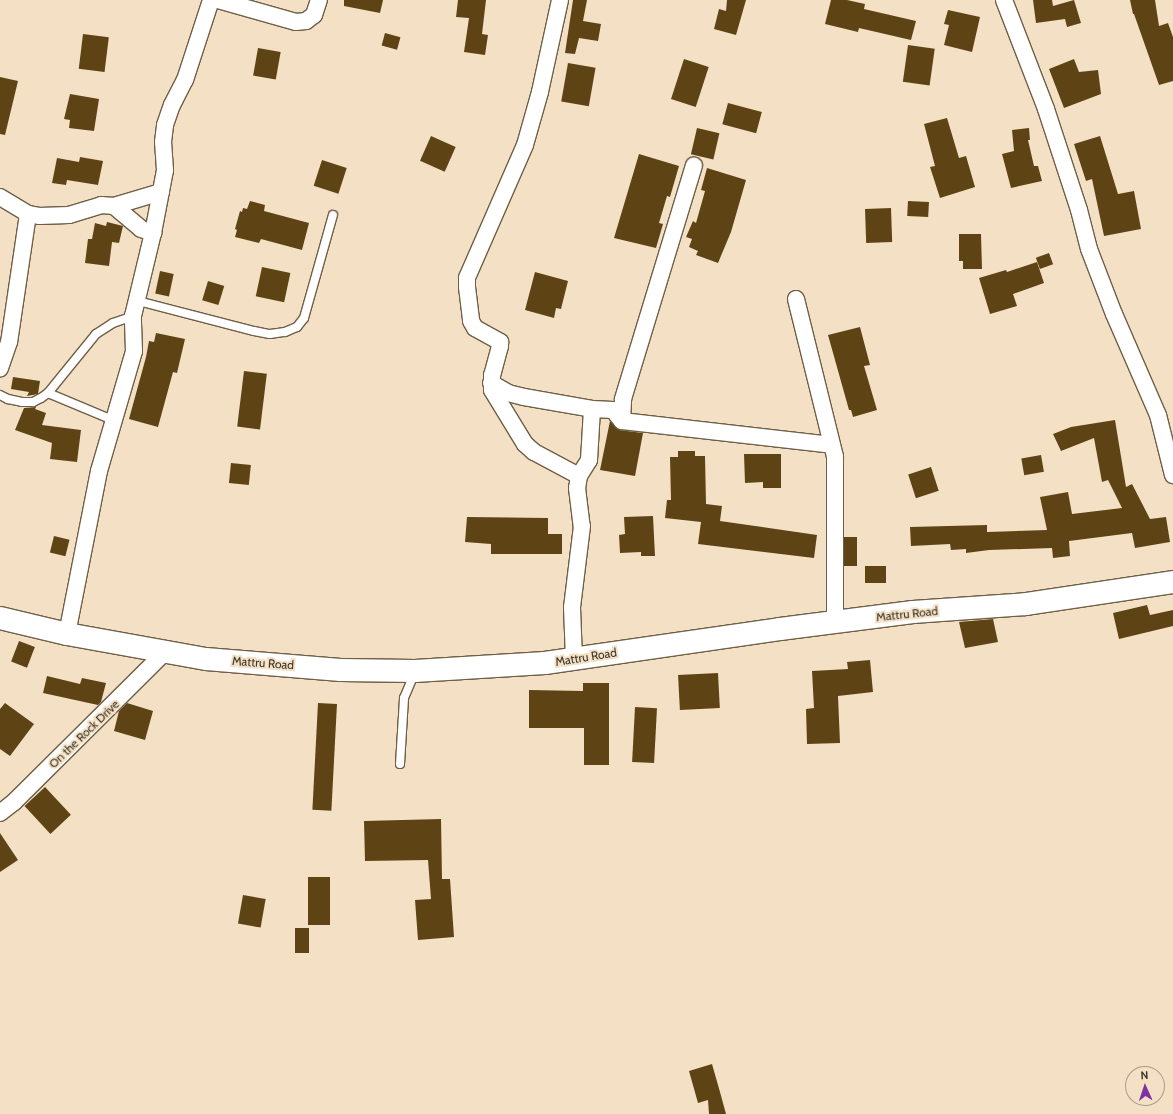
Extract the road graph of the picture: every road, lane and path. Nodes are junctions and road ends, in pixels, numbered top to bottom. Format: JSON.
{"nodes":[{"id":1,"x":211,"y":0,"type":"edge"},
{"id":2,"x":218,"y":0,"type":"edge"},
{"id":3,"x":319,"y":0,"type":"edge"},
{"id":4,"x":560,"y":0,"type":"edge"},
{"id":5,"x":1004,"y":0,"type":"edge"},
{"id":6,"x":694,"y":166,"type":"dead end"},
{"id":7,"x":161,"y":192,"type":"junction"},
{"id":8,"x":0,"y":197,"type":"edge"},
{"id":9,"x":114,"y":206,"type":"junction"},
{"id":10,"x":28,"y":214,"type":"junction"},
{"id":11,"x":333,"y":215,"type":"dead end"},
{"id":12,"x":153,"y":233,"type":"junction"},
{"id":13,"x":796,"y":299,"type":"dead end"},
{"id":14,"x":136,"y":309,"type":"junction"},
{"id":15,"x":0,"y":368,"type":"edge"},
{"id":16,"x":491,"y":383,"type":"junction"},
{"id":17,"x":48,"y":393,"type":"junction"},
{"id":18,"x":0,"y":395,"type":"edge"},
{"id":19,"x":592,"y":409,"type":"junction"},
{"id":20,"x":115,"y":421,"type":"junction"},
{"id":21,"x":622,"y":421,"type":"junction"},
{"id":22,"x":832,"y":445,"type":"junction"},
{"id":23,"x":1173,"y":475,"type":"edge"},
{"id":24,"x":579,"y":476,"type":"junction"},
{"id":25,"x":1173,"y":582,"type":"edge"},
{"id":26,"x":0,"y":618,"type":"edge"},
{"id":27,"x":835,"y":622,"type":"junction"},
{"id":28,"x":67,"y":634,"type":"junction"},
{"id":29,"x":165,"y":652,"type":"junction"},
{"id":30,"x":574,"y":658,"type":"junction"},
{"id":31,"x":415,"y":671,"type":"junction"},
{"id":32,"x":400,"y":764,"type":"dead end"},
{"id":33,"x":0,"y":813,"type":"edge"}],
"edges":[{"from":1,"to":7,"type":"street"},
{"from":2,"to":3,"type":"street"},
{"from":4,"to":16,"type":"street"},
{"from":5,"to":23,"type":"street"},
{"from":6,"to":21,"type":"street"},
{"from":7,"to":9,"type":"street"},
{"from":7,"to":12,"type":"street"},
{"from":8,"to":10,"type":"street"},
{"from":9,"to":10,"type":"street"},
{"from":9,"to":12,"type":"street"},
{"from":10,"to":15,"type":"street"},
{"from":11,"to":14,"type":"lane"},
{"from":12,"to":14,"type":"street"},
{"from":13,"to":22,"type":"street"},
{"from":14,"to":17,"type":"lane"},
{"from":14,"to":20,"type":"street"},
{"from":16,"to":19,"type":"street"},
{"from":16,"to":24,"type":"street"},
{"from":17,"to":18,"type":"lane"},
{"from":17,"to":20,"type":"lane"},
{"from":19,"to":21,"type":"street"},
{"from":19,"to":24,"type":"street"},
{"from":20,"to":28,"type":"street"},
{"from":21,"to":22,"type":"street"},
{"from":22,"to":27,"type":"street"},
{"from":24,"to":30,"type":"street"},
{"from":25,"to":27,"type":"main road","name":"Mattru Road"},
{"from":26,"to":28,"type":"main road","name":"Mattru Road"},
{"from":27,"to":30,"type":"main road","name":"Mattru Road"},
{"from":28,"to":29,"type":"main road","name":"Mattru Road"},
{"from":29,"to":31,"type":"main road","name":"Mattru Road"},
{"from":29,"to":33,"type":"street","name":"On the Rock Drive"},
{"from":30,"to":31,"type":"main road","name":"Mattru Road"},
{"from":31,"to":32,"type":"lane"}]}
